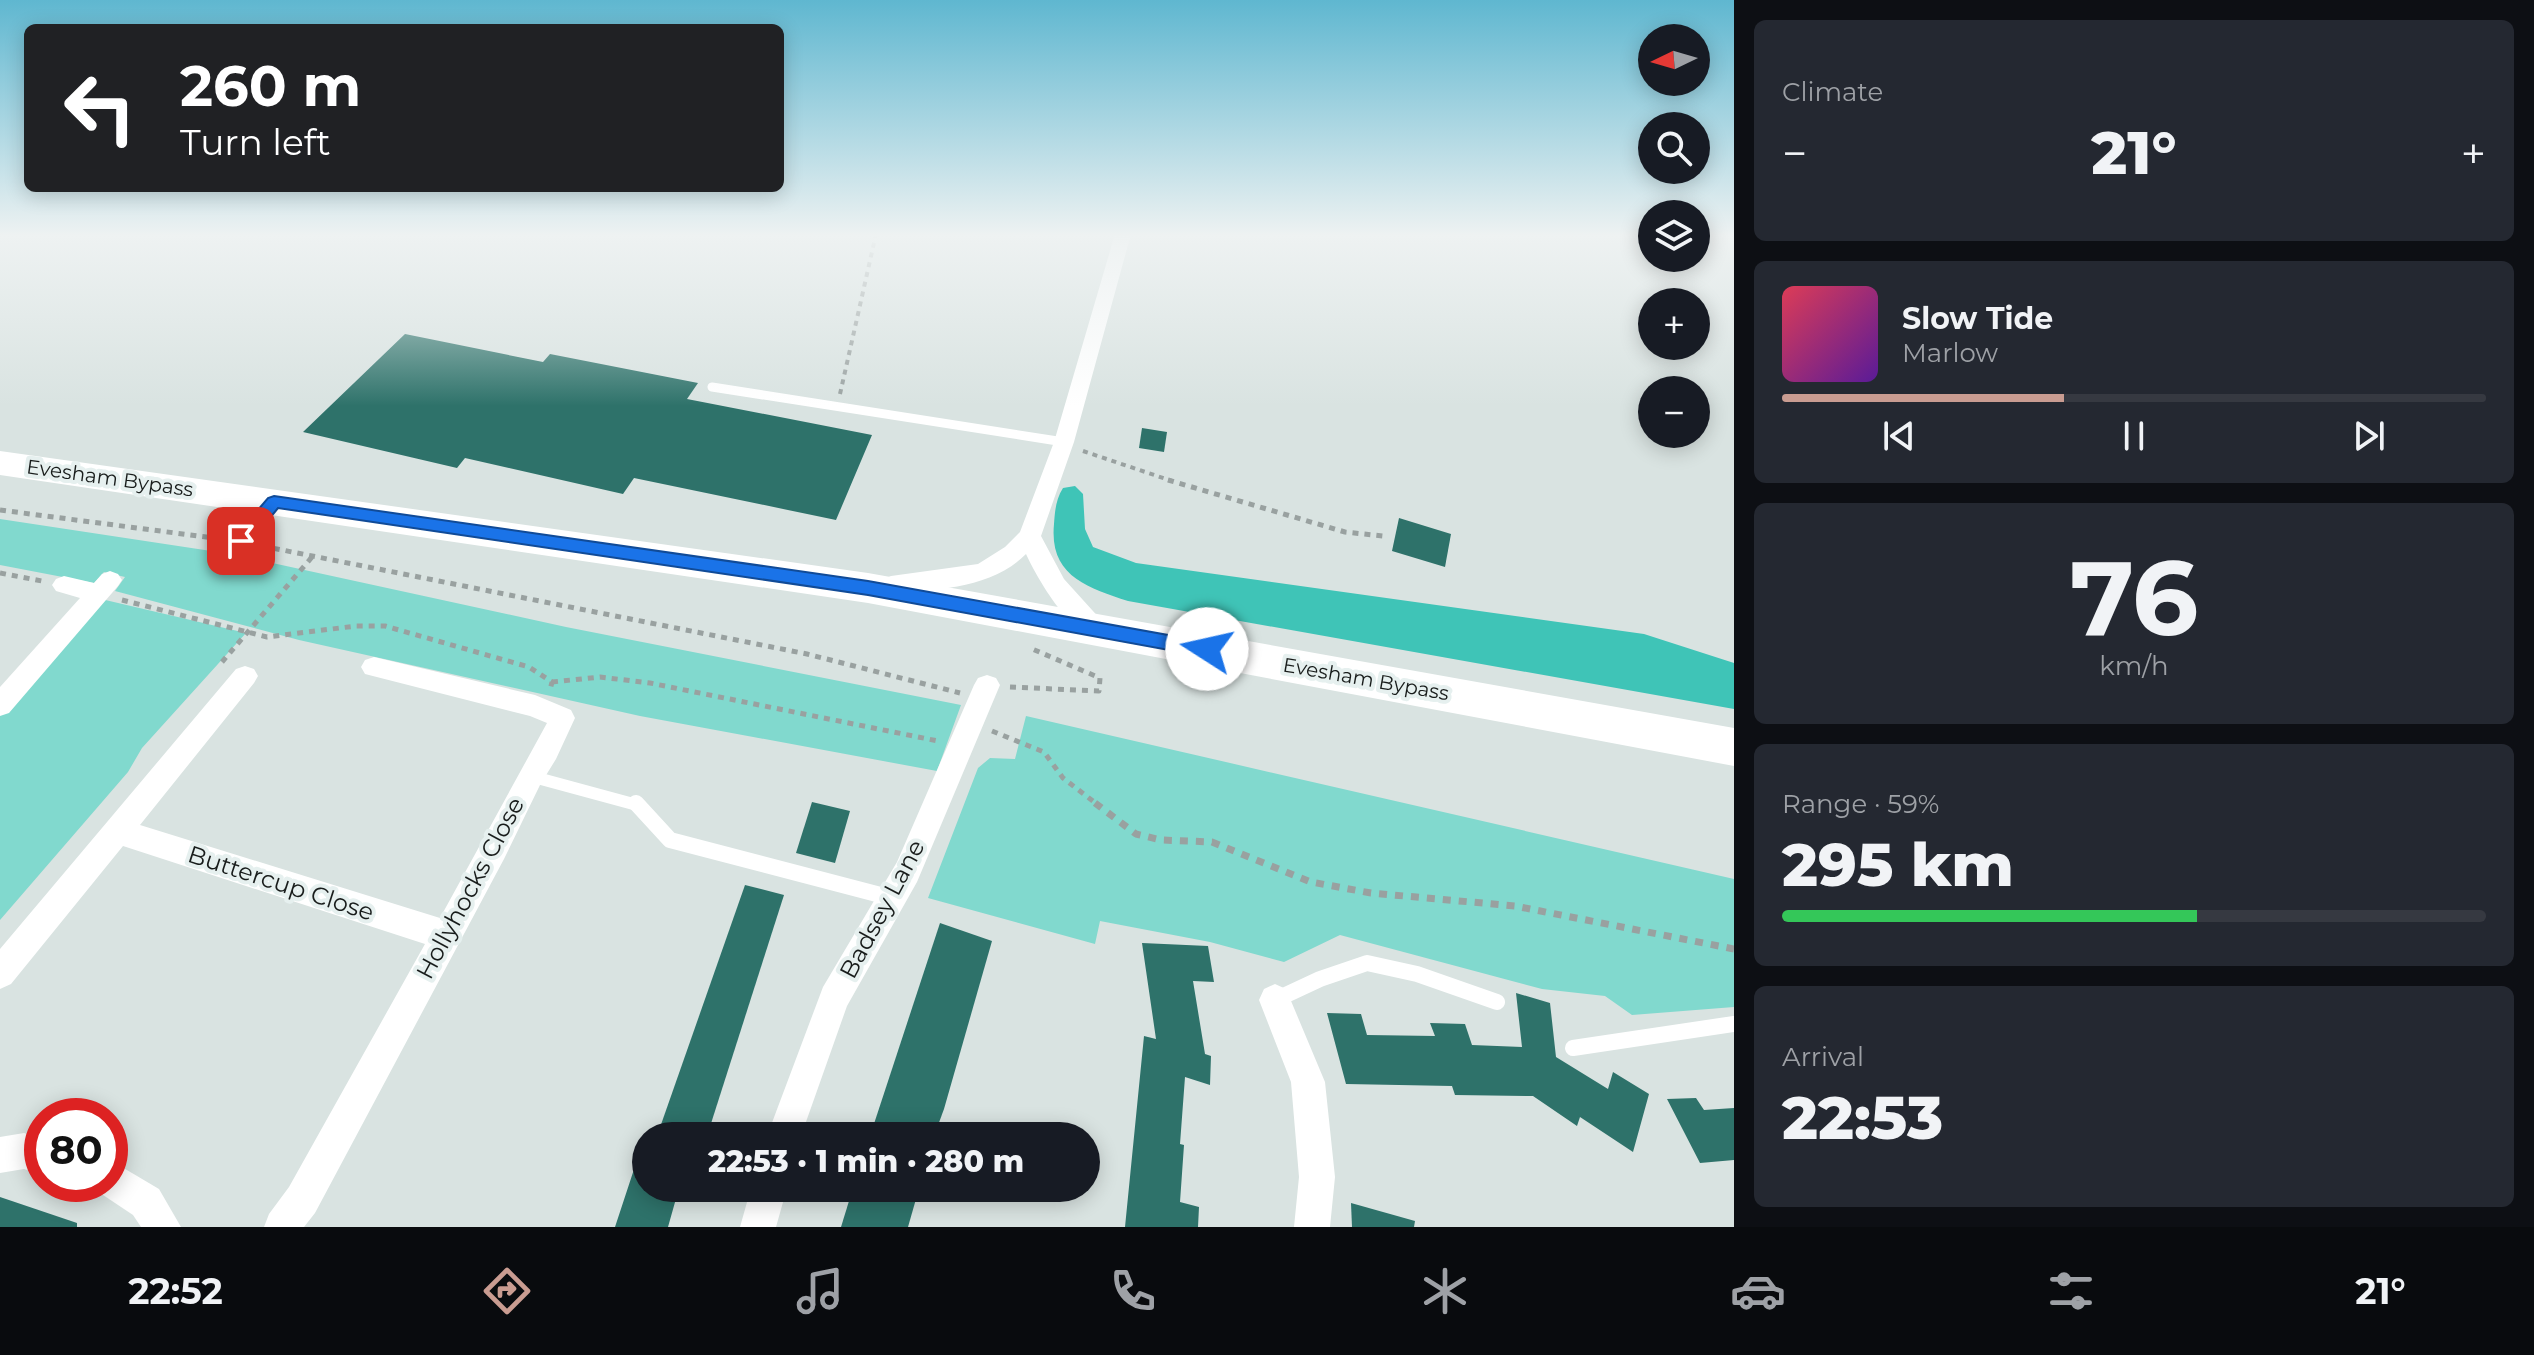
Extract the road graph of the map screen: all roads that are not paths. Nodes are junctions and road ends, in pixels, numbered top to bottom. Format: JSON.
{"nodes":[{"id":1,"x":1107,"y":291,"type":"edge"},
{"id":2,"x":712,"y":387,"type":"dead end"},
{"id":3,"x":1064,"y":444,"type":"junction"},
{"id":4,"x":0,"y":463,"type":"edge"},
{"id":5,"x":274,"y":502,"type":"junction"},
{"id":6,"x":1030,"y":536,"type":"junction"},
{"id":7,"x":231,"y":554,"type":"dead end"},
{"id":8,"x":64,"y":585,"type":"road end"},
{"id":9,"x":868,"y":588,"type":"junction"},
{"id":10,"x":1093,"y":628,"type":"junction"},
{"id":11,"x":374,"y":667,"type":"dead end"},
{"id":12,"x":245,"y":676,"type":"dead end"},
{"id":13,"x":0,"y":705,"type":"edge"},
{"id":14,"x":975,"y":714,"type":"road end"},
{"id":15,"x":1734,"y":747,"type":"edge"},
{"id":16,"x":530,"y":776,"type":"junction"},
{"id":17,"x":117,"y":831,"type":"junction"},
{"id":18,"x":892,"y":898,"type":"junction"},
{"id":19,"x":445,"y":935,"type":"junction"},
{"id":20,"x":0,"y":973,"type":"edge"},
{"id":21,"x":1275,"y":1000,"type":"joint"},
{"id":22,"x":1497,"y":1002,"type":"dead end"},
{"id":23,"x":1734,"y":1024,"type":"edge"},
{"id":24,"x":1573,"y":1048,"type":"dead end"},
{"id":25,"x":789,"y":1122,"type":"edge"},
{"id":26,"x":24,"y":1151,"type":"edge"},
{"id":27,"x":0,"y":1155,"type":"edge"},
{"id":28,"x":128,"y":1190,"type":"edge"},
{"id":29,"x":765,"y":1202,"type":"edge"},
{"id":30,"x":163,"y":1227,"type":"edge"},
{"id":31,"x":282,"y":1227,"type":"edge"},
{"id":32,"x":758,"y":1227,"type":"edge"},
{"id":33,"x":1312,"y":1227,"type":"edge"}],
"edges":[{"from":1,"to":3,"type":"street"},
{"from":2,"to":3,"type":"lane"},
{"from":3,"to":6,"type":"street"},
{"from":4,"to":5,"type":"highway","name":"Evesham Bypass"},
{"from":5,"to":7,"type":"lane"},
{"from":5,"to":9,"type":"highway","name":"Evesham Bypass"},
{"from":6,"to":9,"type":"street"},
{"from":6,"to":10,"type":"street"},
{"from":8,"to":13,"type":"street"},
{"from":9,"to":10,"type":"highway","name":"Evesham Bypass"},
{"from":10,"to":15,"type":"highway","name":"Evesham Bypass"},
{"from":11,"to":16,"type":"street","name":"Hollyhocks Close"},
{"from":12,"to":17,"type":"street"},
{"from":14,"to":18,"type":"street","name":"Badsey Lane"},
{"from":16,"to":18,"type":"lane"},
{"from":16,"to":19,"type":"street","name":"Hollyhocks Close"},
{"from":17,"to":19,"type":"street","name":"Buttercup Close"},
{"from":17,"to":20,"type":"street"},
{"from":18,"to":25,"type":"street","name":"Badsey Lane"},
{"from":19,"to":31,"type":"street","name":"Hollyhocks Close"},
{"from":21,"to":22,"type":"lane"},
{"from":21,"to":33,"type":"street"},
{"from":23,"to":24,"type":"lane"},
{"from":26,"to":27,"type":"street"},
{"from":28,"to":30,"type":"street"},
{"from":29,"to":32,"type":"street"}]}
